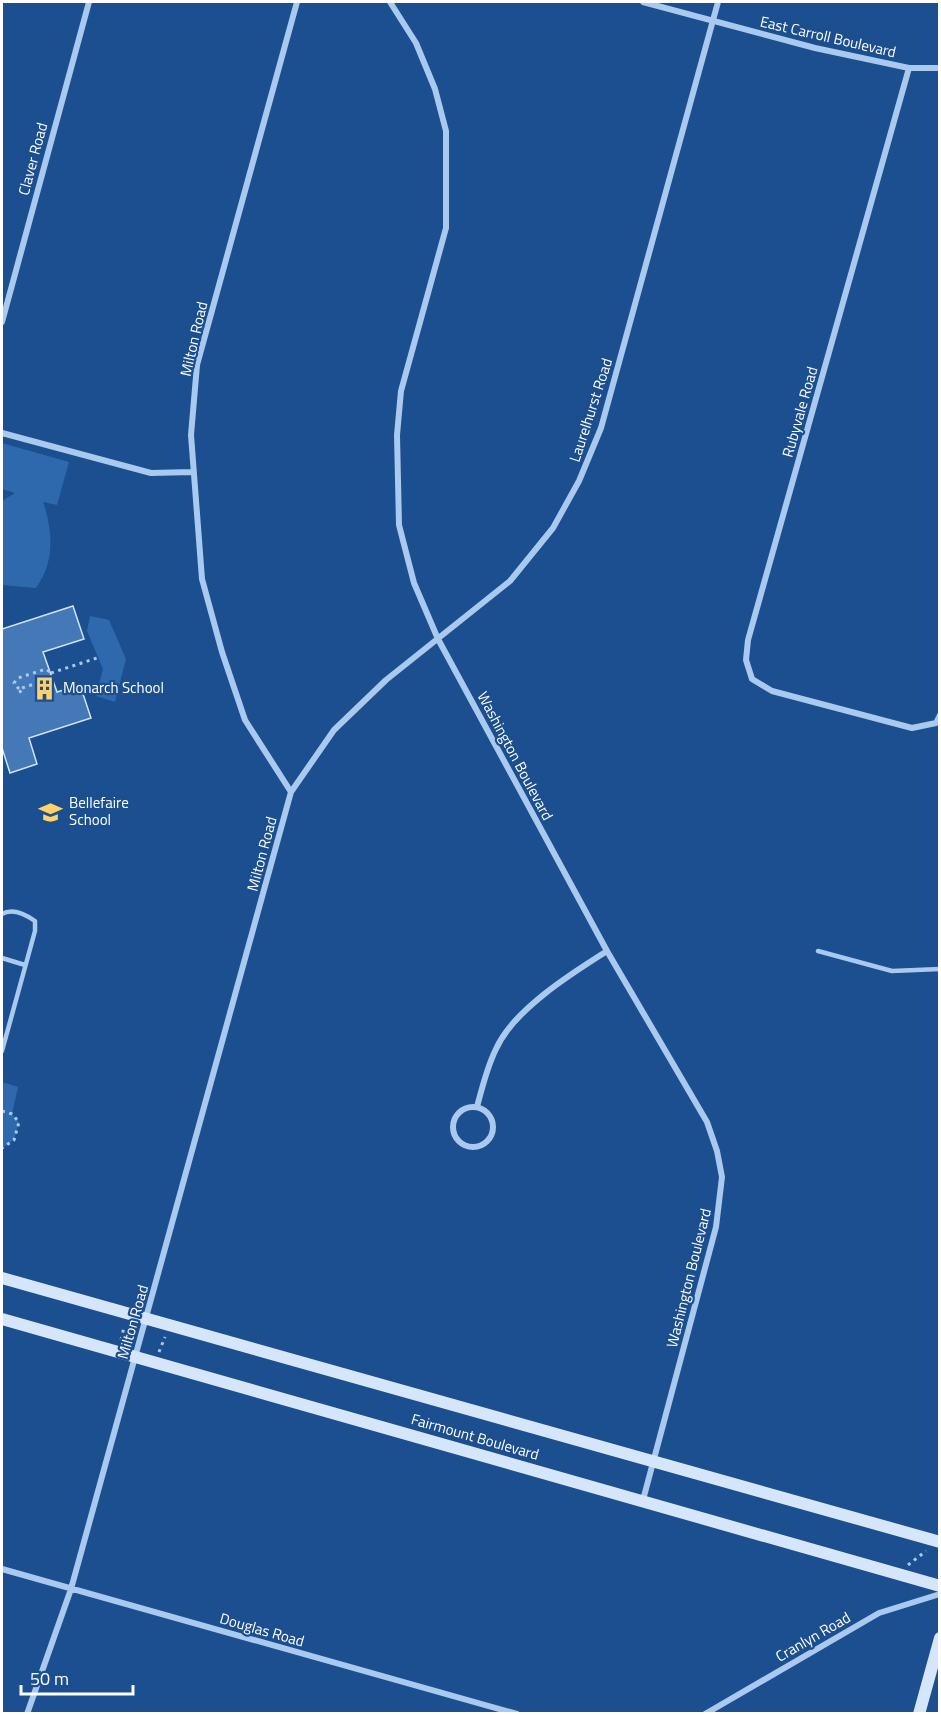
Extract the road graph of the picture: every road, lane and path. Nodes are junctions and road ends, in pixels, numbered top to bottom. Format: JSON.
{"nodes":[{"id":1,"x":89,"y":2,"type":"edge"},
{"id":2,"x":297,"y":2,"type":"edge"},
{"id":3,"x":390,"y":2,"type":"edge"},
{"id":4,"x":643,"y":2,"type":"edge"},
{"id":5,"x":718,"y":2,"type":"edge"},
{"id":6,"x":713,"y":21,"type":"junction"},
{"id":7,"x":909,"y":68,"type":"junction"},
{"id":8,"x":939,"y":68,"type":"edge"},
{"id":9,"x":2,"y":322,"type":"edge"},
{"id":10,"x":2,"y":433,"type":"edge"},
{"id":11,"x":192,"y":472,"type":"junction"},
{"id":12,"x":438,"y":639,"type":"junction"},
{"id":13,"x":97,"y":658,"type":"dead end"},
{"id":14,"x":51,"y":673,"type":"junction"},
{"id":15,"x":939,"y":715,"type":"edge"},
{"id":16,"x":291,"y":792,"type":"junction"},
{"id":17,"x":2,"y":914,"type":"edge"},
{"id":18,"x":607,"y":951,"type":"junction"},
{"id":19,"x":819,"y":951,"type":"dead end"},
{"id":20,"x":2,"y":958,"type":"edge"},
{"id":21,"x":25,"y":965,"type":"junction"},
{"id":22,"x":939,"y":969,"type":"edge"},
{"id":23,"x":2,"y":1051,"type":"edge"},
{"id":24,"x":477,"y":1107,"type":"junction"},
{"id":25,"x":2,"y":1111,"type":"edge"},
{"id":26,"x":2,"y":1148,"type":"edge"},
{"id":27,"x":2,"y":1278,"type":"edge"},
{"id":28,"x":146,"y":1318,"type":"junction"},
{"id":29,"x":2,"y":1320,"type":"edge"},
{"id":30,"x":124,"y":1327,"type":"dead end"},
{"id":31,"x":165,"y":1337,"type":"dead end"},
{"id":32,"x":121,"y":1342,"type":"dead end"},
{"id":33,"x":159,"y":1353,"type":"dead end"},
{"id":34,"x":135,"y":1357,"type":"junction"},
{"id":35,"x":653,"y":1462,"type":"junction"},
{"id":36,"x":643,"y":1500,"type":"junction"},
{"id":37,"x":939,"y":1542,"type":"edge"},
{"id":38,"x":928,"y":1550,"type":"dead end"},
{"id":39,"x":907,"y":1565,"type":"dead end"},
{"id":40,"x":2,"y":1569,"type":"edge"},
{"id":41,"x":939,"y":1586,"type":"edge"},
{"id":42,"x":71,"y":1589,"type":"junction"},
{"id":43,"x":939,"y":1594,"type":"edge"},
{"id":44,"x":939,"y":1638,"type":"edge"},
{"id":45,"x":27,"y":1713,"type":"edge"},
{"id":46,"x":517,"y":1713,"type":"edge"},
{"id":47,"x":705,"y":1713,"type":"edge"},
{"id":48,"x":919,"y":1713,"type":"edge"}],
"edges":[{"from":1,"to":9,"type":"street","name":"Claver Road"},
{"from":2,"to":11,"type":"street","name":"Milton Road"},
{"from":3,"to":12,"type":"street","name":"Washington Boulevard"},
{"from":4,"to":6,"type":"street","name":"East Carroll Boulevard"},
{"from":5,"to":6,"type":"street","name":"Laurelhurst Road"},
{"from":6,"to":7,"type":"street","name":"East Carroll Boulevard"},
{"from":6,"to":12,"type":"street","name":"Laurelhurst Road"},
{"from":7,"to":8,"type":"street","name":"East Carroll Boulevard"},
{"from":7,"to":15,"type":"street","name":"Rubyvale Road"},
{"from":10,"to":11,"type":"street"},
{"from":11,"to":16,"type":"street","name":"Milton Road"},
{"from":12,"to":16,"type":"street","name":"Laurelhurst Road"},
{"from":12,"to":18,"type":"street","name":"Washington Boulevard"},
{"from":13,"to":14,"type":"path"},
{"from":14,"to":14,"type":"path"},
{"from":16,"to":28,"type":"street","name":"Milton Road"},
{"from":17,"to":21,"type":"lane"},
{"from":18,"to":24,"type":"street"},
{"from":18,"to":35,"type":"street","name":"Washington Boulevard"},
{"from":19,"to":22,"type":"lane"},
{"from":20,"to":21,"type":"lane"},
{"from":21,"to":23,"type":"lane"},
{"from":24,"to":24,"type":"street"},
{"from":25,"to":26,"type":"path"},
{"from":27,"to":28,"type":"main road","name":"Fairmount Boulevard"},
{"from":28,"to":34,"type":"street","name":"Milton Road"},
{"from":28,"to":35,"type":"main road","name":"Fairmount Boulevard"},
{"from":29,"to":34,"type":"main road","name":"Fairmount Boulevard"},
{"from":30,"to":32,"type":"path"},
{"from":31,"to":33,"type":"path"},
{"from":34,"to":36,"type":"main road","name":"Fairmount Boulevard"},
{"from":34,"to":42,"type":"street","name":"Milton Road"},
{"from":35,"to":36,"type":"street","name":"Washington Boulevard"},
{"from":35,"to":37,"type":"main road","name":"Fairmount Boulevard"},
{"from":36,"to":41,"type":"main road","name":"Fairmount Boulevard"},
{"from":38,"to":39,"type":"path"},
{"from":40,"to":42,"type":"street","name":"Douglas Road"},
{"from":42,"to":45,"type":"street","name":"Milton Road"},
{"from":42,"to":46,"type":"street","name":"Douglas Road"},
{"from":43,"to":47,"type":"street","name":"Cranlyn Road"},
{"from":44,"to":48,"type":"main road"}]}
